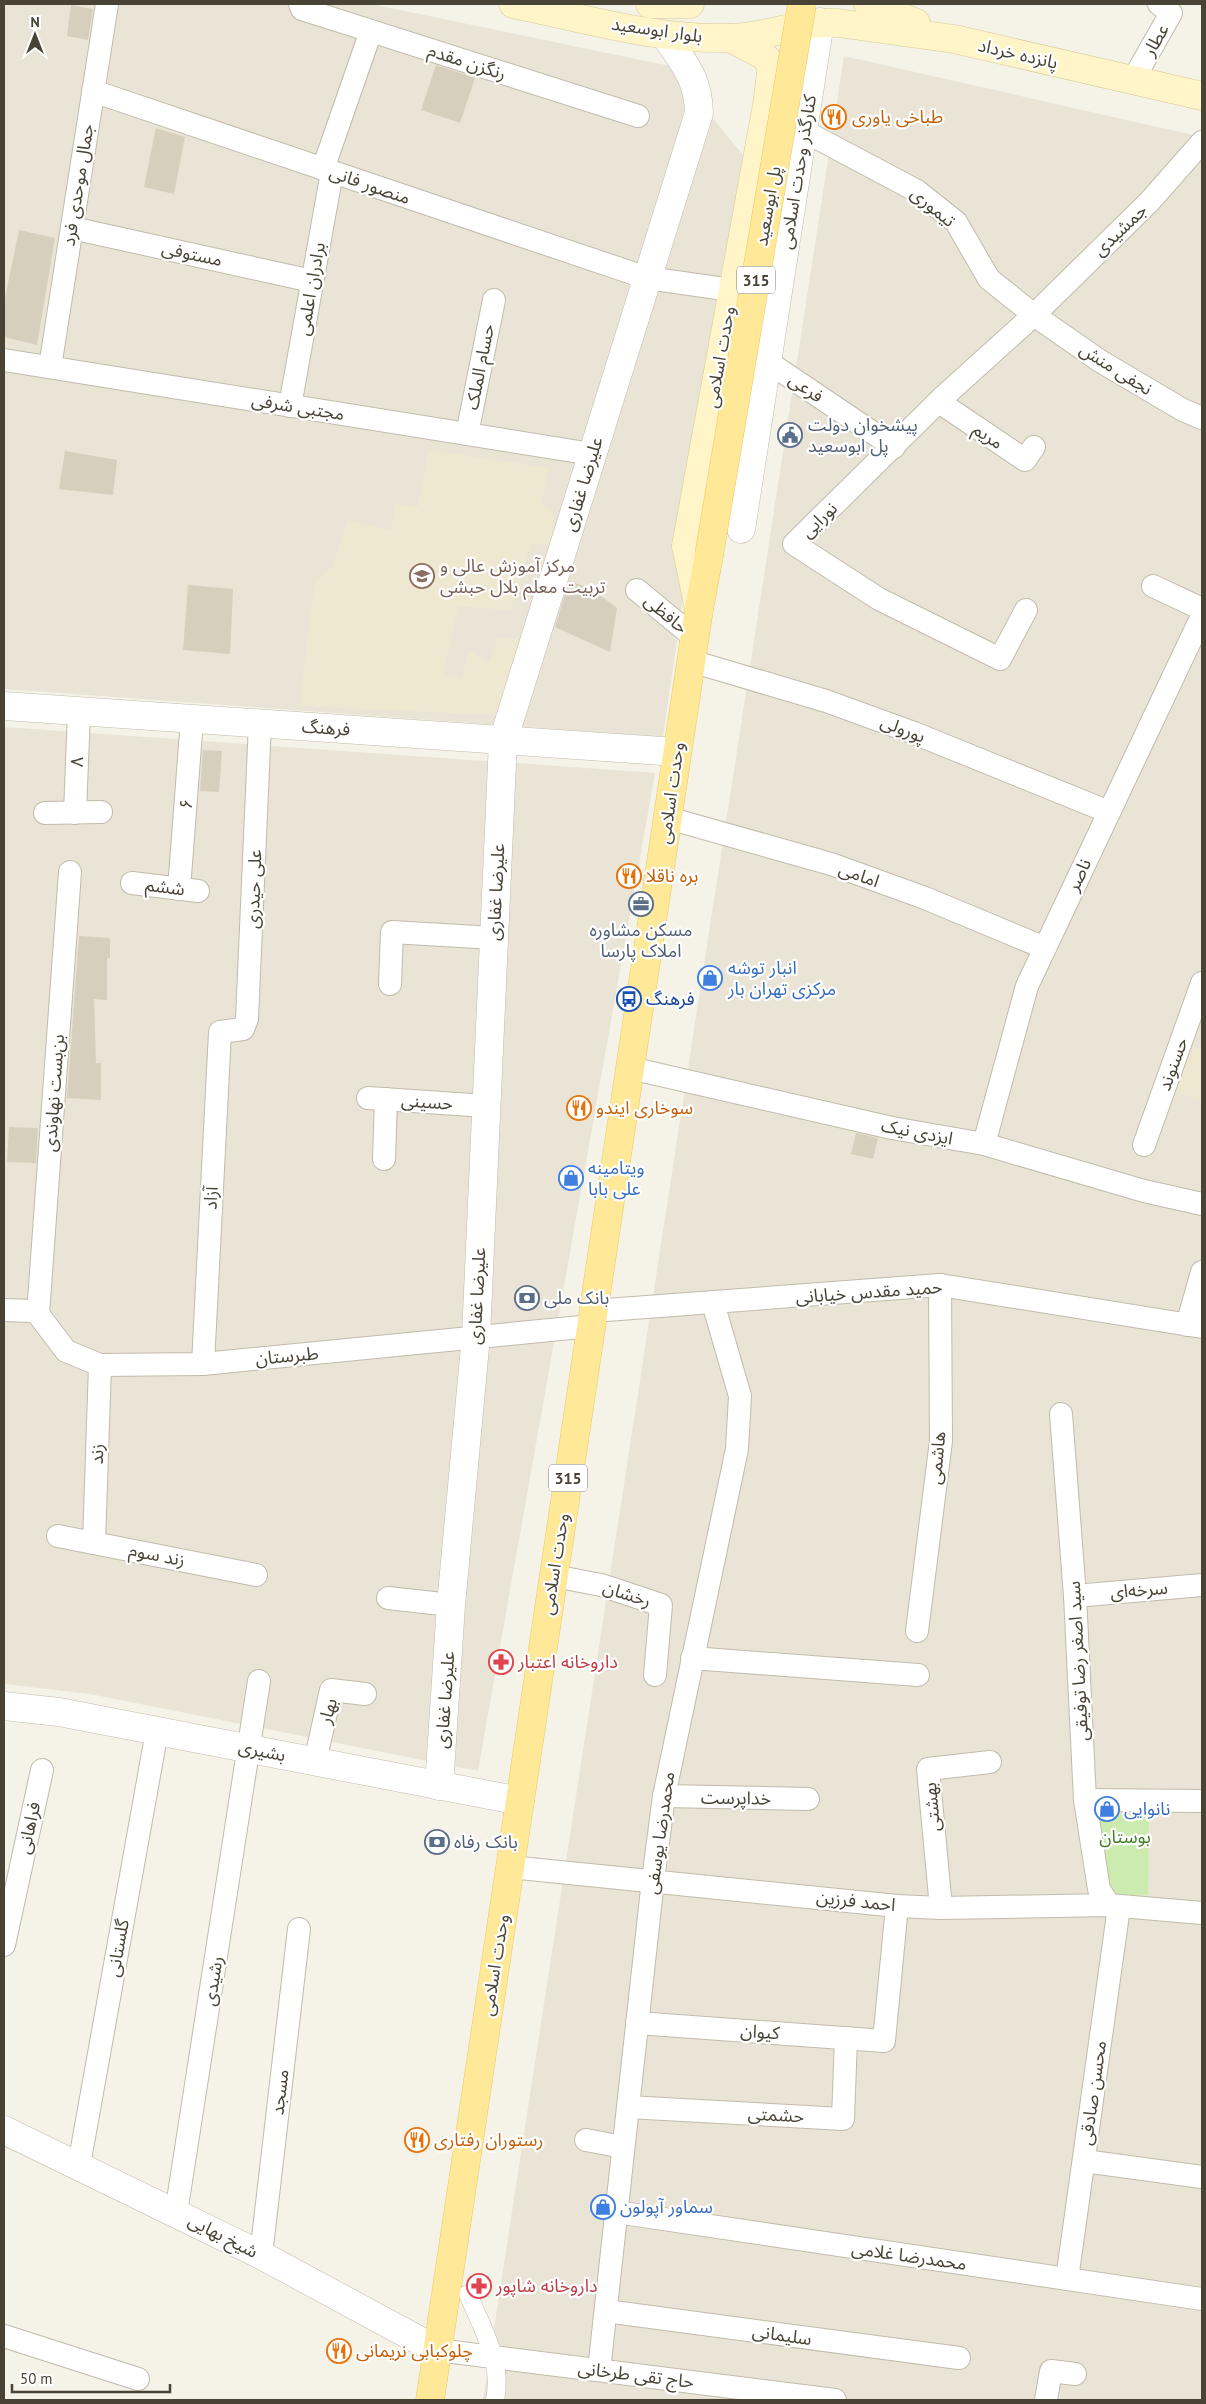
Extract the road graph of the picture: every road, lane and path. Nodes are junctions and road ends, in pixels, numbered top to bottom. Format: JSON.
{"nodes":[{"id":1,"x":107,"y":4,"type":"edge"},
{"id":2,"x":300,"y":4,"type":"edge"},
{"id":3,"x":513,"y":4,"type":"edge"},
{"id":4,"x":653,"y":4,"type":"edge"},
{"id":5,"x":690,"y":4,"type":"edge"},
{"id":6,"x":868,"y":4,"type":"edge"},
{"id":7,"x":1159,"y":4,"type":"edge"},
{"id":8,"x":818,"y":16,"type":"edge"},
{"id":9,"x":371,"y":31,"type":"junction"},
{"id":10,"x":665,"y":35,"type":"junction"},
{"id":11,"x":730,"y":38,"type":"junction"},
{"id":12,"x":954,"y":39,"type":"junction"},
{"id":13,"x":772,"y":65,"type":"junction"},
{"id":14,"x":814,"y":65,"type":"junction"},
{"id":15,"x":1133,"y":80,"type":"junction"},
{"id":16,"x":93,"y":91,"type":"junction"},
{"id":17,"x":1202,"y":96,"type":"edge"},
{"id":18,"x":638,"y":116,"type":"dead end"},
{"id":19,"x":804,"y":131,"type":"junction"},
{"id":20,"x":1202,"y":142,"type":"edge"},
{"id":21,"x":327,"y":170,"type":"junction"},
{"id":22,"x":72,"y":228,"type":"junction"},
{"id":23,"x":647,"y":278,"type":"junction"},
{"id":24,"x":312,"y":281,"type":"junction"},
{"id":25,"x":732,"y":290,"type":"junction"},
{"id":26,"x":494,"y":300,"type":"dead end"},
{"id":27,"x":1034,"y":315,"type":"junction"},
{"id":28,"x":4,"y":360,"type":"edge"},
{"id":29,"x":768,"y":362,"type":"junction"},
{"id":30,"x":50,"y":367,"type":"junction"},
{"id":31,"x":939,"y":402,"type":"junction"},
{"id":32,"x":290,"y":406,"type":"junction"},
{"id":33,"x":1202,"y":418,"type":"edge"},
{"id":34,"x":467,"y":434,"type":"junction"},
{"id":35,"x":894,"y":447,"type":"junction"},
{"id":36,"x":1034,"y":447,"type":"dead end"},
{"id":37,"x":592,"y":454,"type":"junction"},
{"id":38,"x":741,"y":529,"type":"dead end"},
{"id":39,"x":709,"y":555,"type":"joint"},
{"id":40,"x":1153,"y":586,"type":"dead end"},
{"id":41,"x":637,"y":590,"type":"dead end"},
{"id":42,"x":699,"y":609,"type":"junction"},
{"id":43,"x":1202,"y":609,"type":"edge"},
{"id":44,"x":1026,"y":610,"type":"dead end"},
{"id":45,"x":1202,"y":616,"type":"edge"},
{"id":46,"x":693,"y":649,"type":"junction"},
{"id":47,"x":4,"y":706,"type":"edge"},
{"id":48,"x":80,"y":711,"type":"junction"},
{"id":49,"x":192,"y":719,"type":"junction"},
{"id":50,"x":260,"y":724,"type":"junction"},
{"id":51,"x":503,"y":741,"type":"junction"},
{"id":52,"x":677,"y":752,"type":"junction"},
{"id":53,"x":100,"y":812,"type":"dead end"},
{"id":54,"x":1109,"y":812,"type":"junction"},
{"id":55,"x":45,"y":813,"type":"dead end"},
{"id":56,"x":76,"y":813,"type":"junction"},
{"id":57,"x":668,"y":818,"type":"junction"},
{"id":58,"x":70,"y":872,"type":"dead end"},
{"id":59,"x":132,"y":883,"type":"dead end"},
{"id":60,"x":189,"y":890,"type":"joint"},
{"id":61,"x":494,"y":938,"type":"junction"},
{"id":62,"x":1045,"y":948,"type":"junction"},
{"id":63,"x":1202,"y":983,"type":"edge"},
{"id":64,"x":390,"y":984,"type":"dead end"},
{"id":65,"x":220,"y":1032,"type":"joint"},
{"id":66,"x":630,"y":1068,"type":"junction"},
{"id":67,"x":486,"y":1106,"type":"junction"},
{"id":68,"x":984,"y":1144,"type":"junction"},
{"id":69,"x":1144,"y":1145,"type":"dead end"},
{"id":70,"x":384,"y":1159,"type":"dead end"},
{"id":71,"x":1202,"y":1204,"type":"edge"},
{"id":72,"x":1202,"y":1272,"type":"edge"},
{"id":73,"x":940,"y":1285,"type":"junction"},
{"id":74,"x":713,"y":1303,"type":"junction"},
{"id":75,"x":4,"y":1310,"type":"edge"},
{"id":76,"x":38,"y":1314,"type":"junction"},
{"id":77,"x":592,"y":1319,"type":"junction"},
{"id":78,"x":1195,"y":1326,"type":"edge"},
{"id":79,"x":476,"y":1336,"type":"junction"},
{"id":80,"x":203,"y":1364,"type":"junction"},
{"id":81,"x":100,"y":1365,"type":"junction"},
{"id":82,"x":1061,"y":1414,"type":"dead end"},
{"id":83,"x":58,"y":1536,"type":"dead end"},
{"id":84,"x":94,"y":1542,"type":"junction"},
{"id":85,"x":256,"y":1575,"type":"dead end"},
{"id":86,"x":554,"y":1576,"type":"junction"},
{"id":87,"x":1202,"y":1585,"type":"edge"},
{"id":88,"x":1075,"y":1596,"type":"junction"},
{"id":89,"x":388,"y":1598,"type":"dead end"},
{"id":90,"x":451,"y":1605,"type":"junction"},
{"id":91,"x":918,"y":1631,"type":"dead end"},
{"id":92,"x":692,"y":1658,"type":"junction"},
{"id":93,"x":655,"y":1675,"type":"dead end"},
{"id":94,"x":918,"y":1676,"type":"dead end"},
{"id":95,"x":259,"y":1681,"type":"dead end"},
{"id":96,"x":365,"y":1694,"type":"dead end"},
{"id":97,"x":4,"y":1706,"type":"edge"},
{"id":98,"x":157,"y":1731,"type":"junction"},
{"id":99,"x":249,"y":1749,"type":"junction"},
{"id":100,"x":315,"y":1762,"type":"junction"},
{"id":101,"x":990,"y":1762,"type":"dead end"},
{"id":102,"x":42,"y":1770,"type":"dead end"},
{"id":103,"x":439,"y":1786,"type":"junction"},
{"id":104,"x":664,"y":1796,"type":"junction"},
{"id":105,"x":808,"y":1799,"type":"dead end"},
{"id":106,"x":1085,"y":1800,"type":"junction"},
{"id":107,"x":1202,"y":1801,"type":"edge"},
{"id":108,"x":520,"y":1802,"type":"junction"},
{"id":109,"x":510,"y":1867,"type":"junction"},
{"id":110,"x":653,"y":1880,"type":"junction"},
{"id":111,"x":897,"y":1906,"type":"junction"},
{"id":112,"x":1114,"y":1906,"type":"junction"},
{"id":113,"x":941,"y":1908,"type":"junction"},
{"id":114,"x":1202,"y":1914,"type":"edge"},
{"id":115,"x":299,"y":1929,"type":"dead end"},
{"id":116,"x":4,"y":1945,"type":"edge"},
{"id":117,"x":637,"y":2023,"type":"junction"},
{"id":118,"x":846,"y":2038,"type":"junction"},
{"id":119,"x":628,"y":2107,"type":"junction"},
{"id":120,"x":4,"y":2130,"type":"edge"},
{"id":121,"x":586,"y":2140,"type":"dead end"},
{"id":122,"x":623,"y":2147,"type":"junction"},
{"id":123,"x":1084,"y":2161,"type":"junction"},
{"id":124,"x":79,"y":2166,"type":"junction"},
{"id":125,"x":1202,"y":2177,"type":"edge"},
{"id":126,"x":616,"y":2212,"type":"junction"},
{"id":127,"x":176,"y":2213,"type":"junction"},
{"id":128,"x":261,"y":2255,"type":"junction"},
{"id":129,"x":1067,"y":2279,"type":"junction"},
{"id":130,"x":468,"y":2294,"type":"dead end"},
{"id":131,"x":1202,"y":2299,"type":"edge"},
{"id":132,"x":606,"y":2311,"type":"junction"},
{"id":133,"x":4,"y":2336,"type":"edge"},
{"id":134,"x":437,"y":2350,"type":"junction"},
{"id":135,"x":495,"y":2357,"type":"junction"},
{"id":136,"x":959,"y":2358,"type":"dead end"},
{"id":137,"x":598,"y":2370,"type":"junction"},
{"id":138,"x":1075,"y":2374,"type":"dead end"},
{"id":139,"x":138,"y":2379,"type":"dead end"},
{"id":140,"x":799,"y":2398,"type":"edge"},
{"id":141,"x":430,"y":2400,"type":"edge"},
{"id":142,"x":495,"y":2400,"type":"edge"},
{"id":143,"x":835,"y":2400,"type":"edge"},
{"id":144,"x":1046,"y":2400,"type":"edge"}],
"edges":[{"from":1,"to":16,"type":"street","name":"جمال موحدی فرد"},
{"from":2,"to":9,"type":"street","name":"رنگزن مقدم"},
{"from":3,"to":10,"type":"main road","name":"بلوار ابوسعید"},
{"from":4,"to":5,"type":"main road"},
{"from":6,"to":12,"type":"main road"},
{"from":7,"to":15,"type":"street","name":"عطار"},
{"from":8,"to":11,"type":"main road","name":"بلوار ابوسعید"},
{"from":8,"to":12,"type":"main road","name":"پانزده خرداد"},
{"from":8,"to":14,"type":"street","name":"کنارگذر وحدت اسلامی"},
{"from":8,"to":39,"type":"main road","name":"پل ابوسعید","number":"315","bridge":true},
{"from":9,"to":18,"type":"street","name":"رنگزن مقدم"},
{"from":9,"to":21,"type":"street","name":"برادران اعلمی"},
{"from":10,"to":11,"type":"main road","name":"بلوار ابوسعید"},
{"from":10,"to":23,"type":"street","name":"علیرضا غفاری"},
{"from":11,"to":13,"type":"main road"},
{"from":12,"to":15,"type":"main road","name":"پانزده خرداد"},
{"from":13,"to":14,"type":"street"},
{"from":13,"to":25,"type":"main road","name":"وحدت اسلامی"},
{"from":14,"to":19,"type":"street","name":"کنارگذر وحدت اسلامی"},
{"from":15,"to":17,"type":"main road","name":"پانزده خرداد"},
{"from":16,"to":21,"type":"street","name":"منصور فانی"},
{"from":16,"to":22,"type":"street","name":"جمال موحدی فرد"},
{"from":19,"to":27,"type":"street","name":"تیموری"},
{"from":19,"to":29,"type":"street","name":"کنارگذر وحدت اسلامی"},
{"from":20,"to":27,"type":"street","name":"جمشیدی"},
{"from":21,"to":23,"type":"street","name":"منصور فانی"},
{"from":21,"to":24,"type":"street","name":"برادران اعلمی"},
{"from":22,"to":24,"type":"street","name":"مستوفی"},
{"from":22,"to":30,"type":"street","name":"جمال موحدی فرد"},
{"from":23,"to":25,"type":"street","name":"منصور فانی"},
{"from":23,"to":37,"type":"street","name":"علیرضا غفاری"},
{"from":24,"to":32,"type":"street","name":"برادران اعلمی"},
{"from":25,"to":42,"type":"main road","name":"وحدت اسلامی"},
{"from":26,"to":34,"type":"street","name":"حسام الملک"},
{"from":27,"to":31,"type":"street","name":"نورایی"},
{"from":27,"to":33,"type":"street","name":"نجفی منش"},
{"from":28,"to":30,"type":"street","name":"مجتبی شرفی"},
{"from":29,"to":35,"type":"street","name":"فرعی"},
{"from":29,"to":38,"type":"street","name":"کنارگذر وحدت اسلامی"},
{"from":30,"to":32,"type":"street","name":"مجتبی شرفی"},
{"from":31,"to":35,"type":"street","name":"نورایی"},
{"from":31,"to":36,"type":"street","name":"مریم"},
{"from":32,"to":34,"type":"street","name":"مجتبی شرفی"},
{"from":34,"to":37,"type":"street","name":"مجتبی شرفی"},
{"from":35,"to":44,"type":"street","name":"نورایی"},
{"from":37,"to":51,"type":"street","name":"علیرضا غفاری"},
{"from":39,"to":42,"type":"main road","name":"وحدت اسلامی","number":"315"},
{"from":40,"to":43,"type":"street"},
{"from":41,"to":46,"type":"street","name":"حافظی"},
{"from":42,"to":46,"type":"main road","name":"وحدت اسلامی","number":"315"},
{"from":45,"to":54,"type":"street","name":"ناصر"},
{"from":46,"to":52,"type":"main road","name":"وحدت اسلامی","number":"315"},
{"from":46,"to":54,"type":"street","name":"پورولی"},
{"from":47,"to":48,"type":"street","name":"فرهنگ"},
{"from":48,"to":49,"type":"street","name":"فرهنگ"},
{"from":48,"to":56,"type":"street","name":"۸"},
{"from":49,"to":50,"type":"street","name":"فرهنگ"},
{"from":49,"to":60,"type":"street","name":"۶"},
{"from":50,"to":51,"type":"street","name":"فرهنگ"},
{"from":50,"to":65,"type":"street","name":"علی حیدری"},
{"from":51,"to":52,"type":"street","name":"فرهنگ"},
{"from":51,"to":61,"type":"street","name":"علیرضا غفاری"},
{"from":52,"to":57,"type":"main road","name":"وحدت اسلامی","number":"315"},
{"from":53,"to":56,"type":"street"},
{"from":54,"to":62,"type":"street","name":"ناصر"},
{"from":55,"to":56,"type":"street"},
{"from":57,"to":62,"type":"street","name":"امامی"},
{"from":57,"to":66,"type":"main road","name":"وحدت اسلامی","number":"315"},
{"from":58,"to":76,"type":"street","name":"بن‌بست نهاوندی"},
{"from":59,"to":60,"type":"street","name":"ششم"},
{"from":61,"to":64,"type":"street"},
{"from":61,"to":67,"type":"street","name":"علیرضا غفاری"},
{"from":62,"to":68,"type":"street","name":"ناصر"},
{"from":63,"to":69,"type":"street","name":"حسنوند"},
{"from":65,"to":80,"type":"street","name":"آزاد"},
{"from":66,"to":68,"type":"street","name":"ایزدی نیک"},
{"from":66,"to":77,"type":"main road","name":"وحدت اسلامی","number":"315"},
{"from":67,"to":70,"type":"street","name":"حسینی"},
{"from":67,"to":79,"type":"street","name":"علیرضا غفاری"},
{"from":68,"to":71,"type":"street","name":"ایزدی نیک"},
{"from":72,"to":78,"type":"street"},
{"from":73,"to":74,"type":"street","name":"حمید مقدس خیابانی"},
{"from":73,"to":78,"type":"street","name":"حمید مقدس خیابانی"},
{"from":73,"to":91,"type":"street","name":"هاشمی"},
{"from":74,"to":77,"type":"street","name":"حمید مقدس خیابانی"},
{"from":74,"to":92,"type":"street","name":"محمدرضا یوسفی"},
{"from":75,"to":76,"type":"street"},
{"from":76,"to":81,"type":"street","name":"طبرستان"},
{"from":77,"to":79,"type":"street","name":"طبرستان"},
{"from":77,"to":86,"type":"main road","name":"وحدت اسلامی","number":"315"},
{"from":79,"to":80,"type":"street","name":"طبرستان"},
{"from":79,"to":90,"type":"street","name":"علیرضا غفاری"},
{"from":80,"to":81,"type":"street","name":"طبرستان"},
{"from":81,"to":84,"type":"street","name":"زند"},
{"from":82,"to":88,"type":"street","name":"سید اصغر رضا توفیقی"},
{"from":83,"to":84,"type":"street","name":"زند سوم"},
{"from":84,"to":85,"type":"street","name":"زند سوم"},
{"from":86,"to":93,"type":"street","name":"رخشان"},
{"from":86,"to":108,"type":"main road","name":"وحدت اسلامی","number":"315"},
{"from":87,"to":88,"type":"street","name":"سرخه‌ای"},
{"from":88,"to":106,"type":"street","name":"سید اصغر رضا توفیقی"},
{"from":89,"to":90,"type":"street"},
{"from":90,"to":103,"type":"street","name":"علیرضا غفاری"},
{"from":92,"to":94,"type":"street"},
{"from":92,"to":104,"type":"street","name":"محمدرضا یوسفی"},
{"from":95,"to":99,"type":"street","name":"رشیدی"},
{"from":96,"to":100,"type":"street","name":"بهار"},
{"from":97,"to":98,"type":"street","name":"بشیری"},
{"from":98,"to":99,"type":"street","name":"بشیری"},
{"from":98,"to":124,"type":"street","name":"گلستانی"},
{"from":99,"to":100,"type":"street","name":"بشیری"},
{"from":99,"to":127,"type":"street","name":"رشیدی"},
{"from":100,"to":103,"type":"street","name":"بشیری"},
{"from":101,"to":113,"type":"street","name":"بهشتی"},
{"from":102,"to":116,"type":"street","name":"فراهانی"},
{"from":103,"to":108,"type":"street","name":"بشیری"},
{"from":104,"to":105,"type":"street","name":"خداپرست"},
{"from":104,"to":110,"type":"street","name":"محمدرضا یوسفی"},
{"from":106,"to":107,"type":"street"},
{"from":106,"to":112,"type":"street","name":"سید اصغر رضا توفیقی"},
{"from":108,"to":109,"type":"main road","name":"وحدت اسلامی","number":"315"},
{"from":109,"to":110,"type":"street","name":"احمد فرزین"},
{"from":109,"to":134,"type":"main road","name":"وحدت اسلامی","number":"315"},
{"from":110,"to":111,"type":"street","name":"احمد فرزین"},
{"from":110,"to":117,"type":"street","name":"محمدرضا یوسفی"},
{"from":111,"to":113,"type":"street","name":"احمد فرزین"},
{"from":111,"to":118,"type":"street","name":"کیوان"},
{"from":112,"to":113,"type":"street","name":"احمد فرزین"},
{"from":112,"to":114,"type":"street","name":"احمد فرزین"},
{"from":112,"to":123,"type":"street","name":"محسن صادقی"},
{"from":115,"to":128,"type":"street","name":"مسجد"},
{"from":117,"to":118,"type":"street","name":"کیوان"},
{"from":117,"to":119,"type":"street","name":"محمدرضا یوسفی"},
{"from":118,"to":119,"type":"street","name":"حشمتی"},
{"from":119,"to":122,"type":"street","name":"محمدرضا یوسفی"},
{"from":120,"to":124,"type":"street","name":"شیخ بهایی"},
{"from":121,"to":122,"type":"street"},
{"from":122,"to":126,"type":"street","name":"محمدرضا یوسفی"},
{"from":123,"to":125,"type":"street"},
{"from":123,"to":129,"type":"street","name":"محسن صادقی"},
{"from":124,"to":127,"type":"street","name":"شیخ بهایی"},
{"from":126,"to":129,"type":"street","name":"محمدرضا غلامی"},
{"from":126,"to":132,"type":"street","name":"محمدرضا یوسفی"},
{"from":127,"to":128,"type":"street","name":"شیخ بهایی"},
{"from":128,"to":134,"type":"street","name":"شیخ بهایی"},
{"from":129,"to":131,"type":"street","name":"محمدرضا غلامی"},
{"from":130,"to":135,"type":"street"},
{"from":132,"to":136,"type":"street","name":"سلیمانی"},
{"from":132,"to":137,"type":"street","name":"محمدرضا یوسفی"},
{"from":133,"to":139,"type":"street"},
{"from":134,"to":135,"type":"street","name":"حاج تقی طرخانی"},
{"from":134,"to":141,"type":"main road","name":"وحدت اسلامی","number":"315"},
{"from":135,"to":137,"type":"street","name":"حاج تقی طرخانی"},
{"from":135,"to":142,"type":"street"},
{"from":137,"to":140,"type":"street","name":"حاج تقی طرخانی"},
{"from":138,"to":144,"type":"street"},
{"from":140,"to":143,"type":"street","name":"حاج تقی طرخانی"}]}
